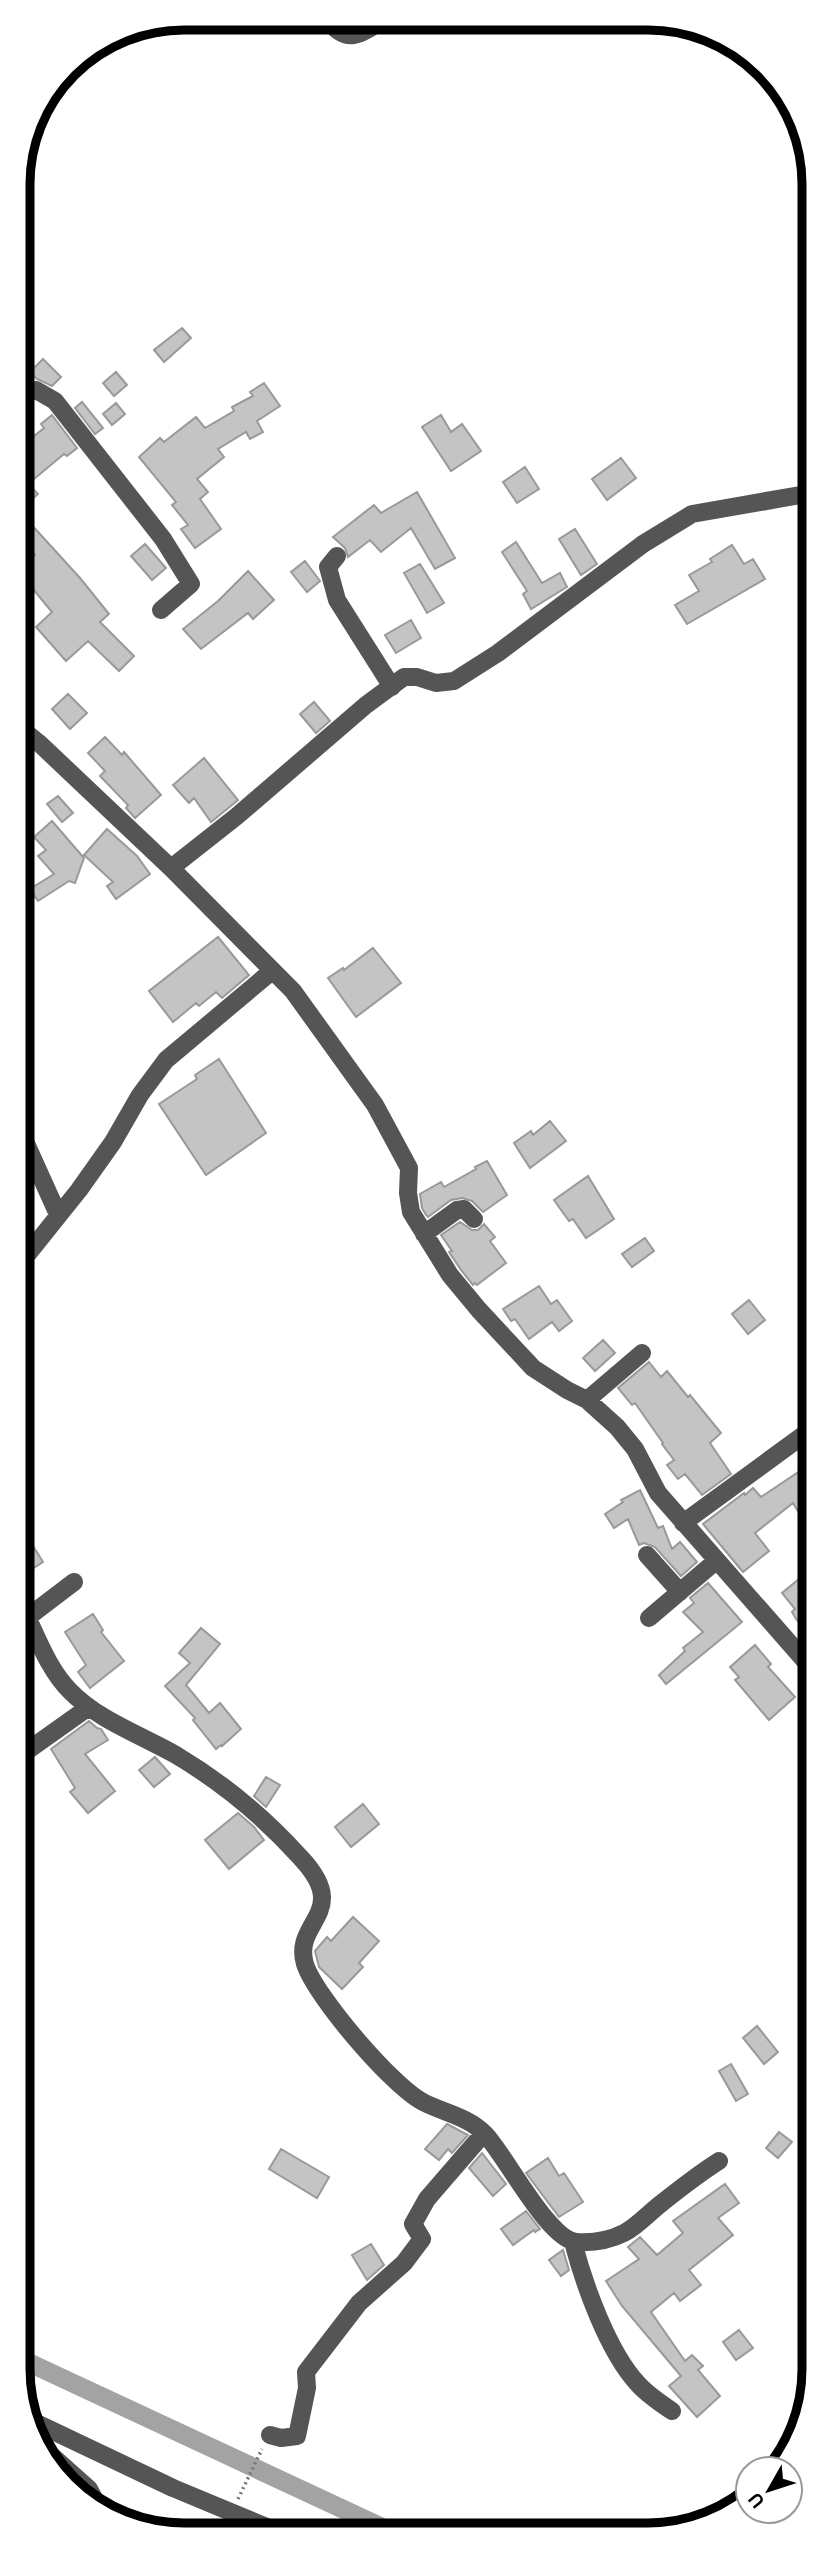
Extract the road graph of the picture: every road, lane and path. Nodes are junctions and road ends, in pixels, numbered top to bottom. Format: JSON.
{"nodes":[{"id":1,"x":338,"y":30,"type":"edge"},
{"id":2,"x":366,"y":30,"type":"edge"},
{"id":3,"x":30,"y":392,"type":"edge"},
{"id":4,"x":802,"y":496,"type":"edge"},
{"id":5,"x":337,"y":556,"type":"dead end"},
{"id":6,"x":161,"y":610,"type":"dead end"},
{"id":7,"x":392,"y":687,"type":"junction"},
{"id":8,"x":30,"y":736,"type":"edge"},
{"id":9,"x":170,"y":868,"type":"junction"},
{"id":10,"x":272,"y":971,"type":"junction"},
{"id":11,"x":30,"y":1152,"type":"edge"},
{"id":12,"x":56,"y":1210,"type":"dead end"},
{"id":13,"x":474,"y":1220,"type":"dead end"},
{"id":14,"x":424,"y":1234,"type":"junction"},
{"id":15,"x":30,"y":1251,"type":"edge"},
{"id":16,"x":642,"y":1353,"type":"dead end"},
{"id":17,"x":587,"y":1400,"type":"junction"},
{"id":18,"x":802,"y":1436,"type":"edge"},
{"id":19,"x":683,"y":1523,"type":"junction"},
{"id":20,"x":647,"y":1555,"type":"dead end"},
{"id":21,"x":716,"y":1561,"type":"junction"},
{"id":22,"x":74,"y":1582,"type":"dead end"},
{"id":23,"x":680,"y":1592,"type":"junction"},
{"id":24,"x":30,"y":1607,"type":"edge"},
{"id":25,"x":649,"y":1618,"type":"dead end"},
{"id":26,"x":30,"y":1622,"type":"edge"},
{"id":27,"x":802,"y":1658,"type":"edge"},
{"id":28,"x":89,"y":1707,"type":"junction"},
{"id":29,"x":30,"y":1749,"type":"edge"},
{"id":30,"x":484,"y":2133,"type":"junction"},
{"id":31,"x":719,"y":2161,"type":"dead end"},
{"id":32,"x":573,"y":2242,"type":"junction"},
{"id":33,"x":671,"y":2411,"type":"dead end"},
{"id":34,"x":41,"y":2426,"type":"edge"},
{"id":35,"x":64,"y":2437,"type":"junction"},
{"id":36,"x":267,"y":2441,"type":"joint"},
{"id":37,"x":54,"y":2452,"type":"edge"},
{"id":38,"x":72,"y":2475,"type":"edge"},
{"id":39,"x":90,"y":2491,"type":"edge"},
{"id":40,"x":235,"y":2503,"type":"dead end"},
{"id":41,"x":257,"y":2523,"type":"edge"}],
"edges":[{"from":1,"to":2,"type":"street"},
{"from":3,"to":6,"type":"street"},
{"from":4,"to":7,"type":"street"},
{"from":5,"to":7,"type":"street"},
{"from":7,"to":9,"type":"street"},
{"from":8,"to":9,"type":"street"},
{"from":9,"to":10,"type":"street"},
{"from":10,"to":14,"type":"street"},
{"from":10,"to":15,"type":"street"},
{"from":11,"to":12,"type":"street"},
{"from":13,"to":14,"type":"street"},
{"from":14,"to":17,"type":"street"},
{"from":16,"to":17,"type":"street"},
{"from":17,"to":19,"type":"street"},
{"from":18,"to":19,"type":"street"},
{"from":19,"to":21,"type":"street"},
{"from":20,"to":23,"type":"street"},
{"from":21,"to":23,"type":"street"},
{"from":21,"to":27,"type":"street"},
{"from":22,"to":24,"type":"street"},
{"from":23,"to":25,"type":"street"},
{"from":26,"to":28,"type":"street"},
{"from":28,"to":29,"type":"street"},
{"from":28,"to":30,"type":"street"},
{"from":30,"to":32,"type":"street"},
{"from":30,"to":36,"type":"street"},
{"from":31,"to":32,"type":"street"},
{"from":32,"to":33,"type":"street"},
{"from":34,"to":35,"type":"street"},
{"from":35,"to":37,"type":"street"},
{"from":35,"to":41,"type":"street"},
{"from":36,"to":40,"type":"path"},
{"from":38,"to":39,"type":"street"}]}
